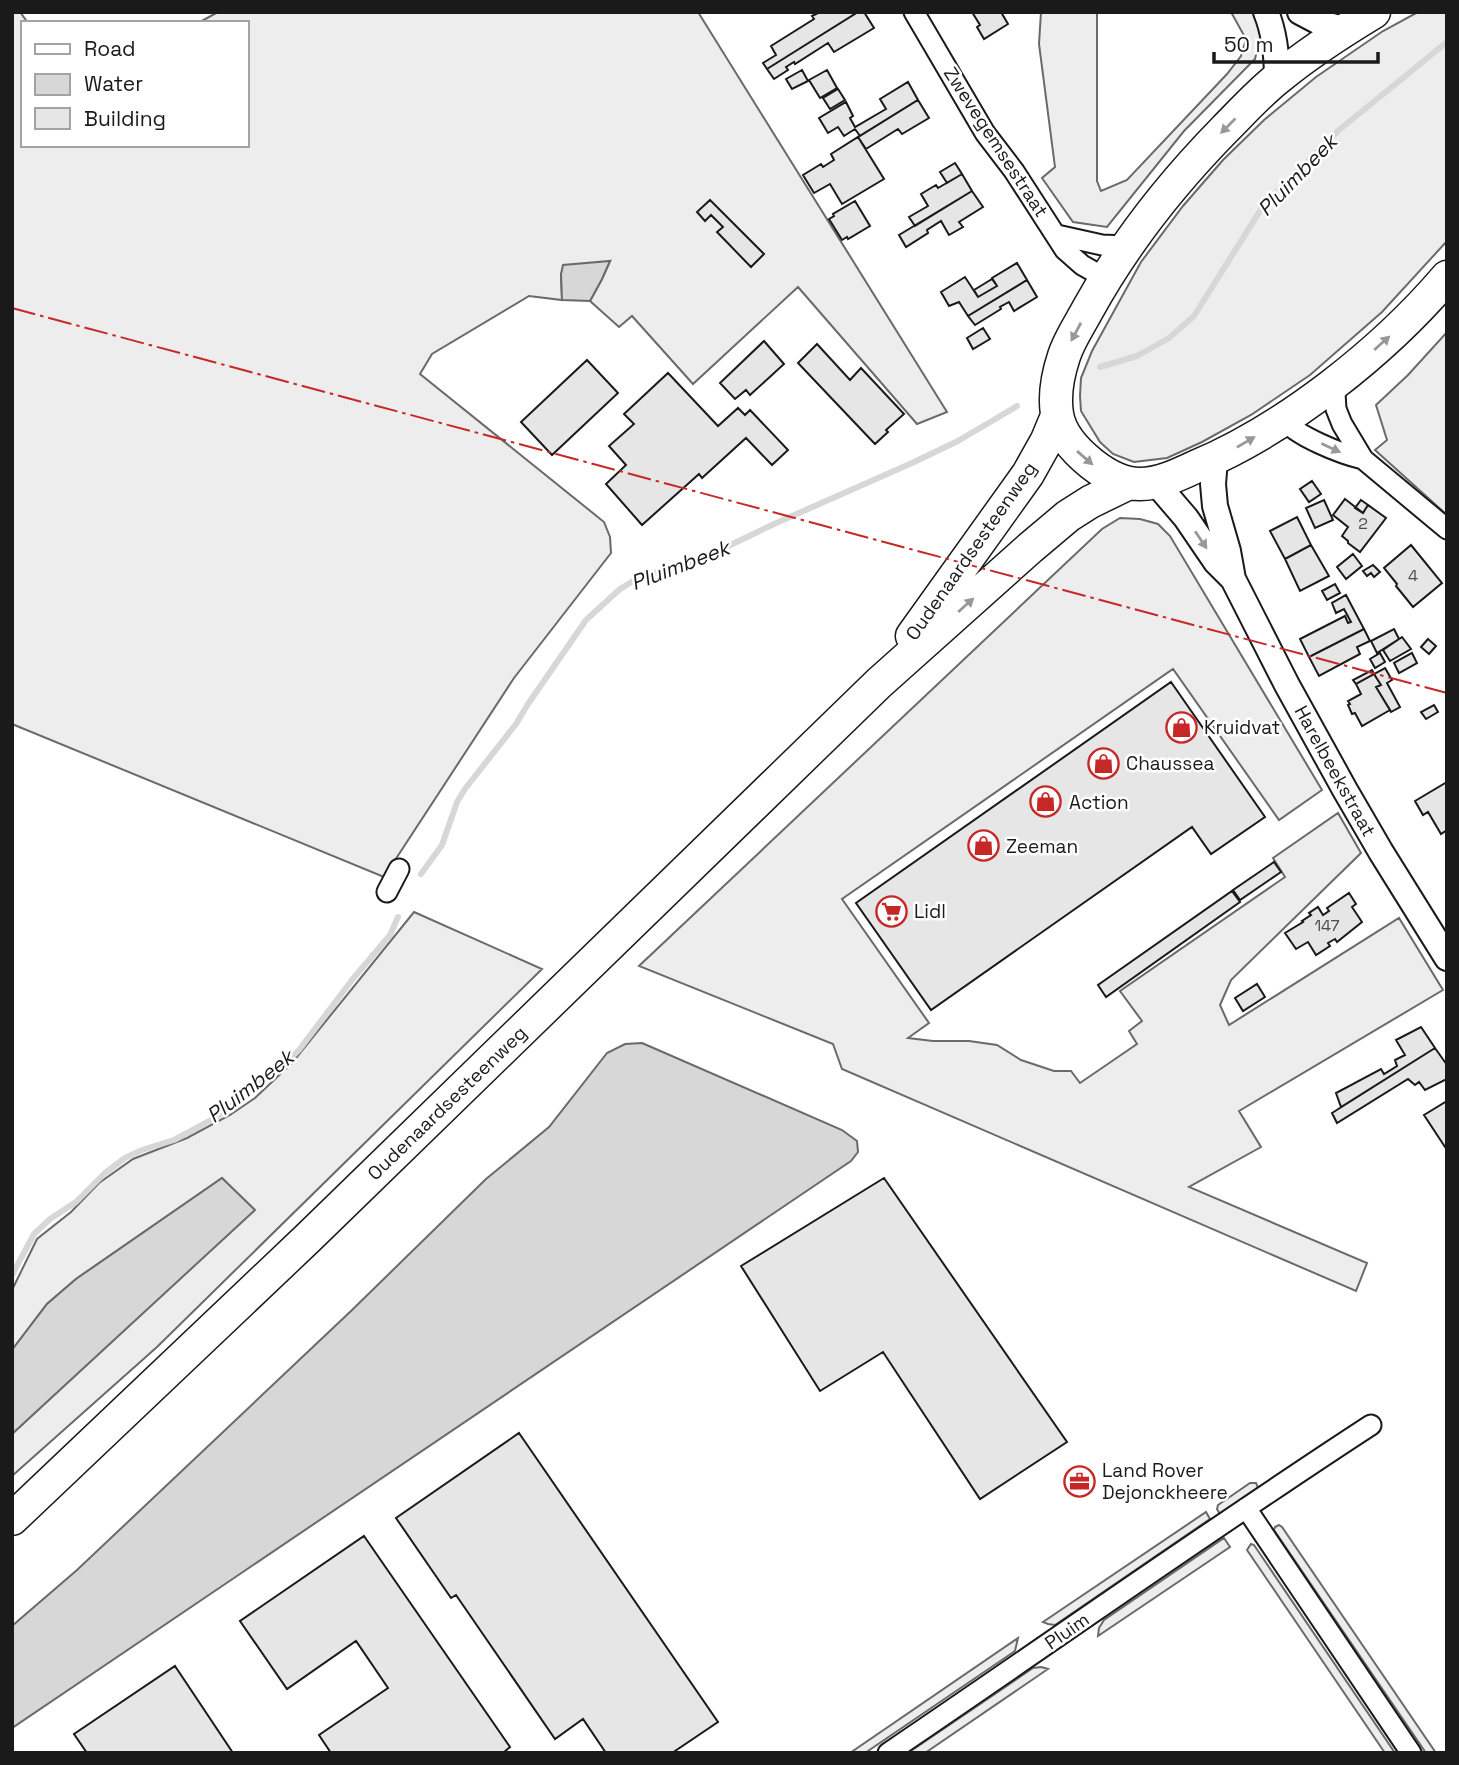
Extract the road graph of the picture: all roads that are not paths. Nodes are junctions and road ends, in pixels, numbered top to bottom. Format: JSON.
{"nodes":[{"id":1,"x":914,"y":12,"type":"edge"},
{"id":2,"x":1266,"y":12,"type":"edge"},
{"id":3,"x":1300,"y":12,"type":"edge"},
{"id":4,"x":1374,"y":12,"type":"edge"},
{"id":5,"x":1345,"y":30,"type":"junction"},
{"id":6,"x":1277,"y":79,"type":"junction"},
{"id":7,"x":1057,"y":235,"type":"junction"},
{"id":8,"x":1127,"y":246,"type":"junction"},
{"id":9,"x":1447,"y":277,"type":"edge"},
{"id":10,"x":1105,"y":278,"type":"junction"},
{"id":11,"x":1329,"y":386,"type":"junction"},
{"id":12,"x":1057,"y":416,"type":"junction"},
{"id":13,"x":1283,"y":419,"type":"junction"},
{"id":14,"x":1214,"y":459,"type":"junction"},
{"id":15,"x":1363,"y":459,"type":"junction"},
{"id":16,"x":1142,"y":483,"type":"junction"},
{"id":17,"x":1447,"y":529,"type":"edge"},
{"id":18,"x":1233,"y":579,"type":"junction"},
{"id":19,"x":878,"y":683,"type":"junction"},
{"id":20,"x":398,"y":869,"type":"dead end"},
{"id":21,"x":387,"y":892,"type":"dead end"},
{"id":22,"x":1447,"y":958,"type":"edge"},
{"id":23,"x":1371,"y":1425,"type":"dead end"},
{"id":24,"x":1245,"y":1508,"type":"junction"},
{"id":25,"x":12,"y":1519,"type":"edge"},
{"id":26,"x":888,"y":1753,"type":"edge"},
{"id":27,"x":1411,"y":1753,"type":"edge"}],
"edges":[{"from":1,"to":7,"type":"street","name":"Zwevegemsestraat"},
{"from":2,"to":6,"type":"street"},
{"from":3,"to":5,"type":"street"},
{"from":4,"to":5,"type":"main road"},
{"from":5,"to":6,"type":"main road"},
{"from":6,"to":8,"type":"main road","one_way":true},
{"from":7,"to":8,"type":"street","name":"Zwevegemsestraat"},
{"from":7,"to":10,"type":"street","name":"Zwevegemsestraat"},
{"from":8,"to":10,"type":"main road"},
{"from":11,"to":9,"type":"main road","name":"Oudenaardsesteenweg","one_way":true},
{"from":10,"to":12,"type":"main road","one_way":true},
{"from":11,"to":13,"type":"main road","name":"Oudenaardsesteenweg"},
{"from":11,"to":15,"type":"street"},
{"from":12,"to":16,"type":"main road","one_way":true},
{"from":12,"to":19,"type":"main road","name":"Oudenaardsesteenweg"},
{"from":14,"to":13,"type":"main road","name":"Oudenaardsesteenweg","one_way":true},
{"from":13,"to":15,"type":"street","one_way":true},
{"from":14,"to":16,"type":"main road","name":"Oudenaardsesteenweg"},
{"from":14,"to":18,"type":"street","name":"Harelbeekstraat"},
{"from":15,"to":17,"type":"street"},
{"from":16,"to":18,"type":"street","name":"Harelbeekstraat","one_way":true},
{"from":19,"to":16,"type":"main road","name":"Oudenaardsesteenweg","one_way":true},
{"from":18,"to":22,"type":"street","name":"Harelbeekstraat"},
{"from":19,"to":25,"type":"main road","name":"Oudenaardsesteenweg"},
{"from":20,"to":21,"type":"street"},
{"from":23,"to":24,"type":"street","name":"Pluim"},
{"from":24,"to":26,"type":"street","name":"Pluim"},
{"from":24,"to":27,"type":"street"}]}
